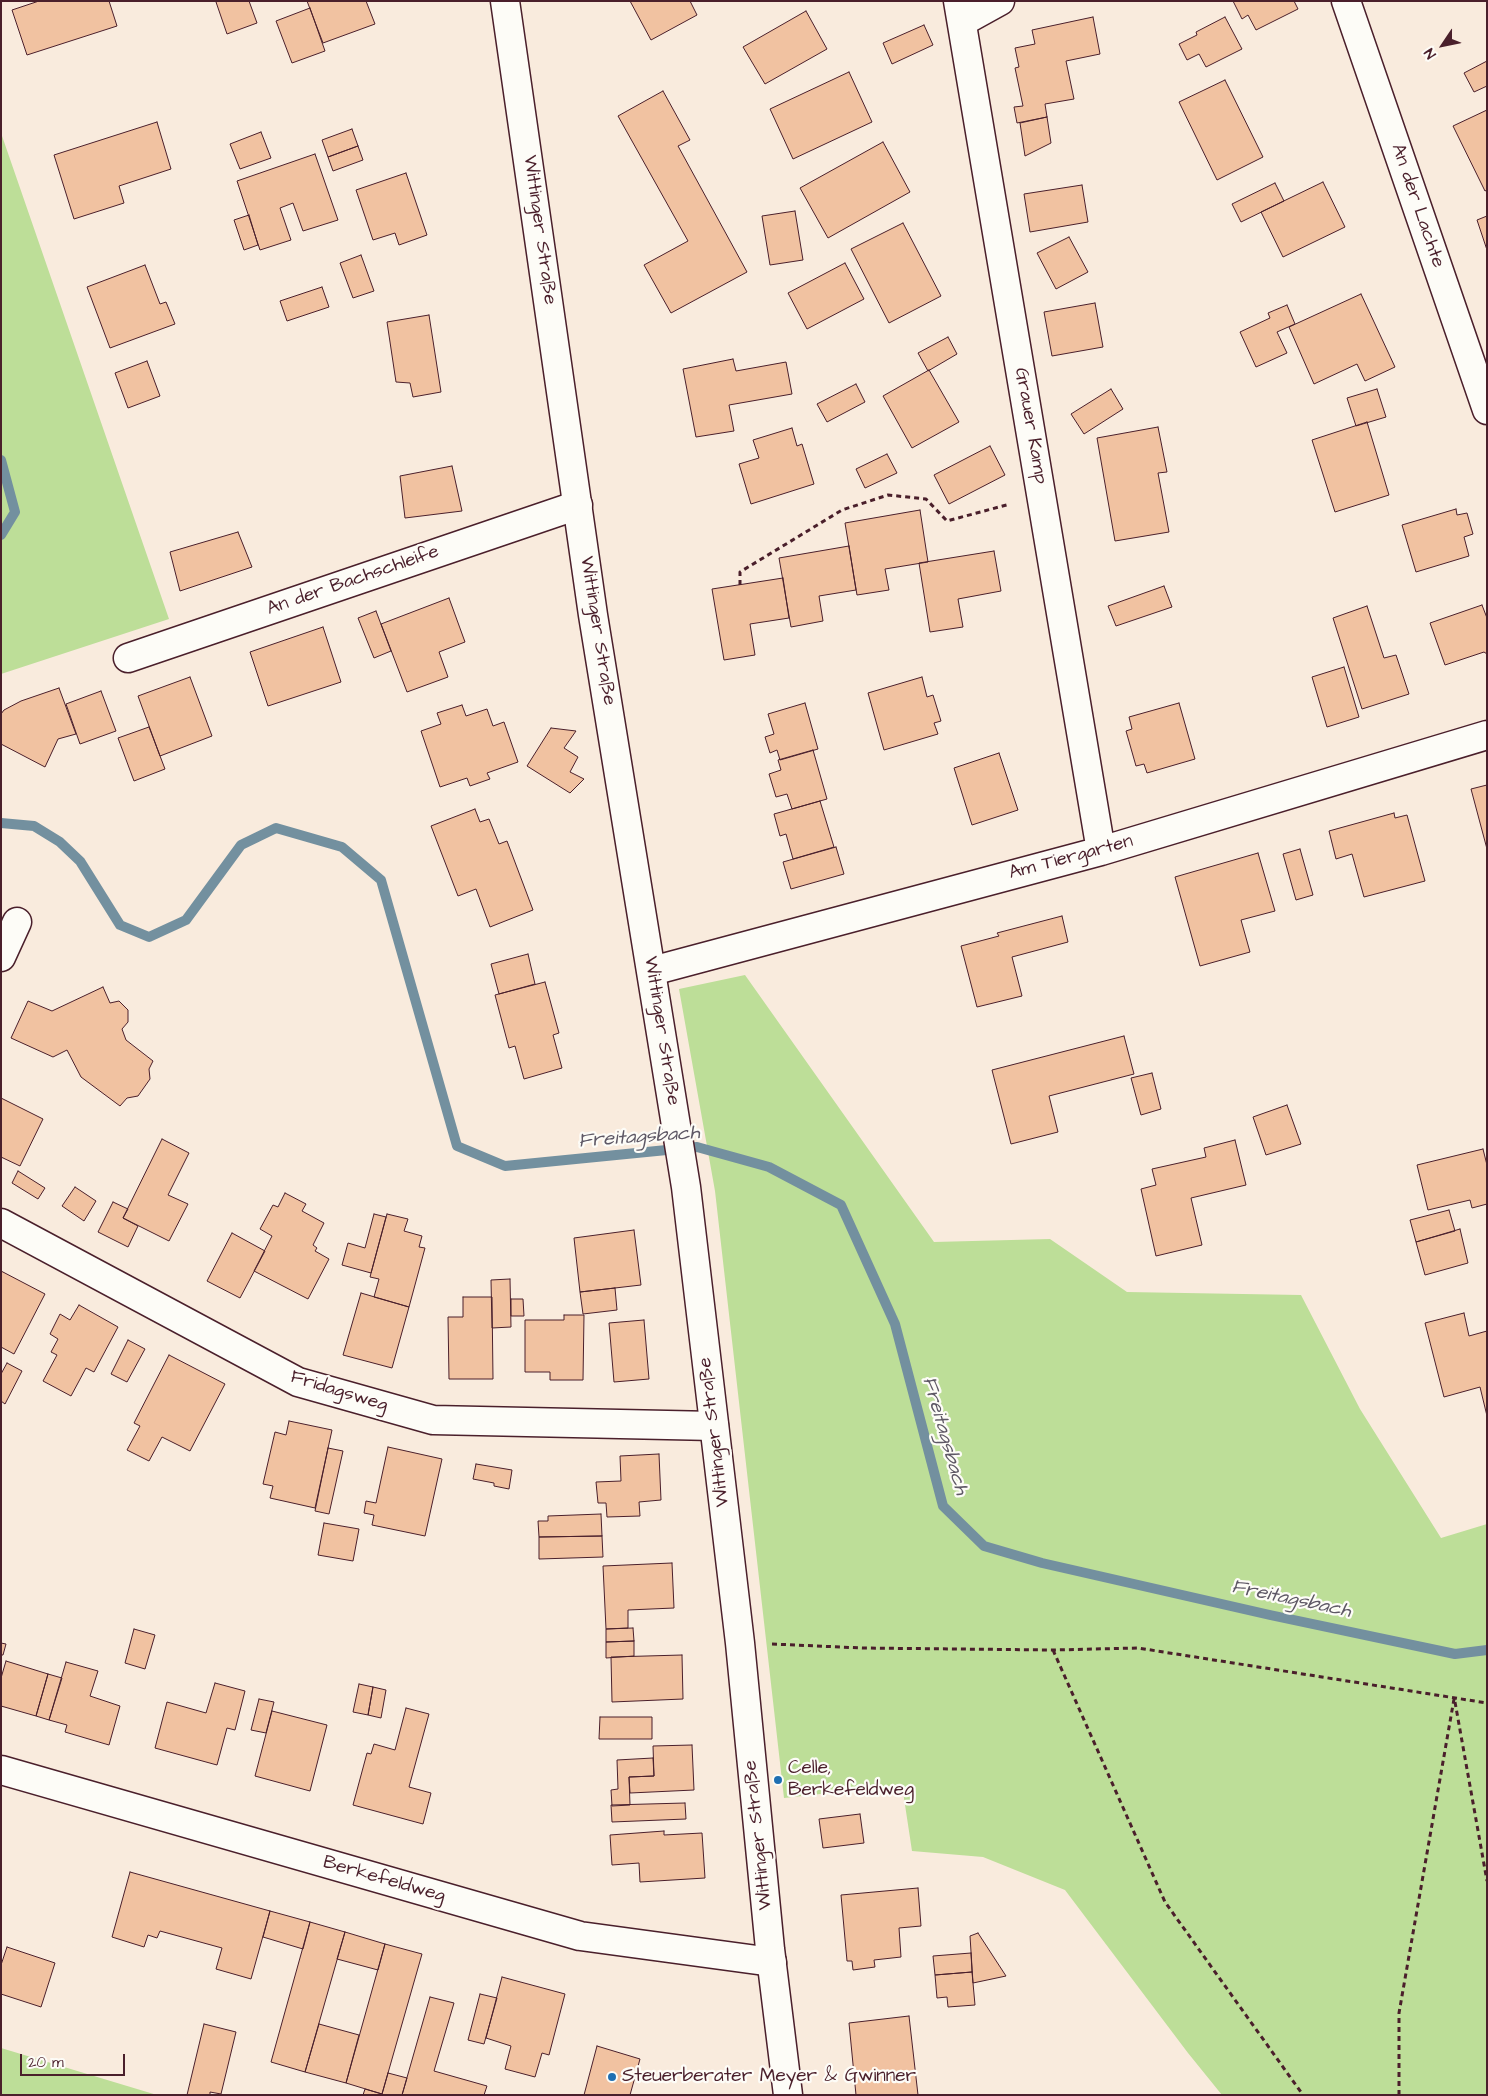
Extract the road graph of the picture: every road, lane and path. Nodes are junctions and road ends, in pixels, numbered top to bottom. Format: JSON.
{"nodes":[{"id":1,"x":505,"y":1,"type":"edge"},
{"id":2,"x":1000,"y":1,"type":"edge"},
{"id":3,"x":1346,"y":1,"type":"edge"},
{"id":4,"x":960,"y":11,"type":"edge"},
{"id":5,"x":1487,"y":410,"type":"edge"},
{"id":6,"x":1042,"y":496,"type":"junction"},
{"id":7,"x":578,"y":504,"type":"junction"},
{"id":8,"x":740,"y":585,"type":"dead end"},
{"id":9,"x":128,"y":658,"type":"dead end"},
{"id":10,"x":1487,"y":735,"type":"edge"},
{"id":11,"x":1102,"y":851,"type":"junction"},
{"id":12,"x":17,"y":922,"type":"dead end"},
{"id":13,"x":1,"y":957,"type":"edge"},
{"id":14,"x":652,"y":971,"type":"junction"},
{"id":15,"x":1,"y":1223,"type":"edge"},
{"id":16,"x":714,"y":1426,"type":"junction"},
{"id":17,"x":740,"y":1643,"type":"junction"},
{"id":18,"x":1053,"y":1650,"type":"junction"},
{"id":19,"x":1454,"y":1699,"type":"junction"},
{"id":20,"x":1487,"y":1703,"type":"edge"},
{"id":21,"x":1,"y":1770,"type":"edge"},
{"id":22,"x":1487,"y":1881,"type":"edge"},
{"id":23,"x":772,"y":1962,"type":"junction"},
{"id":24,"x":788,"y":2095,"type":"edge"},
{"id":25,"x":1303,"y":2095,"type":"edge"},
{"id":26,"x":1400,"y":2095,"type":"edge"}],
"edges":[{"from":1,"to":7,"type":"street","name":"Wittinger Straße"},
{"from":2,"to":4,"type":"street"},
{"from":3,"to":5,"type":"street","name":"An der Lachte"},
{"from":4,"to":6,"type":"street","name":"Grauer Kamp"},
{"from":6,"to":8,"type":"path"},
{"from":6,"to":11,"type":"street","name":"Grauer Kamp"},
{"from":7,"to":9,"type":"street","name":"An der Bachschleife"},
{"from":7,"to":14,"type":"street","name":"Wittinger Straße"},
{"from":10,"to":11,"type":"street","name":"Am Tiergarten"},
{"from":11,"to":14,"type":"street","name":"Am Tiergarten"},
{"from":12,"to":13,"type":"street"},
{"from":14,"to":16,"type":"street","name":"Wittinger Straße"},
{"from":15,"to":16,"type":"street","name":"Fridagsweg"},
{"from":16,"to":17,"type":"street","name":"Wittinger Straße"},
{"from":17,"to":18,"type":"path"},
{"from":17,"to":23,"type":"street","name":"Wittinger Straße"},
{"from":18,"to":19,"type":"path"},
{"from":18,"to":25,"type":"path"},
{"from":19,"to":20,"type":"path"},
{"from":19,"to":22,"type":"path"},
{"from":19,"to":26,"type":"path"},
{"from":21,"to":23,"type":"street","name":"Berkefeldweg"},
{"from":23,"to":24,"type":"street","name":"Wittinger Straße"}]}
